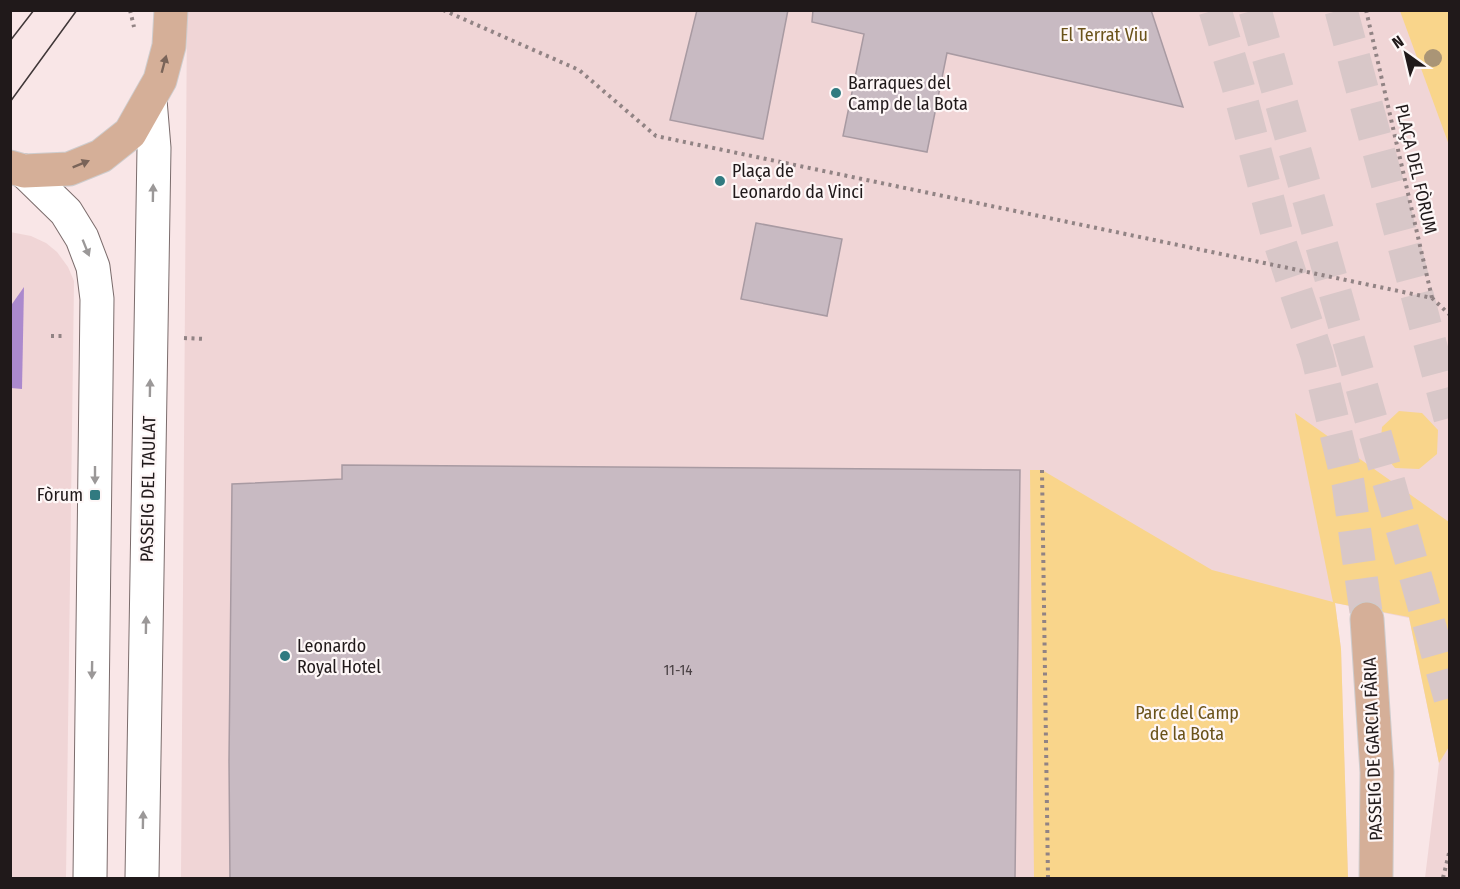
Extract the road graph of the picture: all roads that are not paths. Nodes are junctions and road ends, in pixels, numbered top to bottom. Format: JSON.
{"nodes":[{"id":1,"x":168,"y":16,"type":"edge"},
{"id":2,"x":150,"y":100,"type":"junction"},
{"id":3,"x":15,"y":174,"type":"edge"},
{"id":4,"x":1367,"y":619,"type":"tunnel mouth"},
{"id":5,"x":90,"y":879,"type":"edge"},
{"id":6,"x":142,"y":879,"type":"edge"},
{"id":7,"x":1376,"y":879,"type":"edge"}],
"edges":[{"from":2,"to":1,"type":"main road","one_way":true},
{"from":3,"to":2,"type":"main road","one_way":true},
{"from":6,"to":2,"type":"street","name":"PASSEIG DEL TAULAT","one_way":true},
{"from":3,"to":5,"type":"street","one_way":true},
{"from":4,"to":7,"type":"main road","name":"PASSEIG DE GARCIA FÀRIA"}]}
